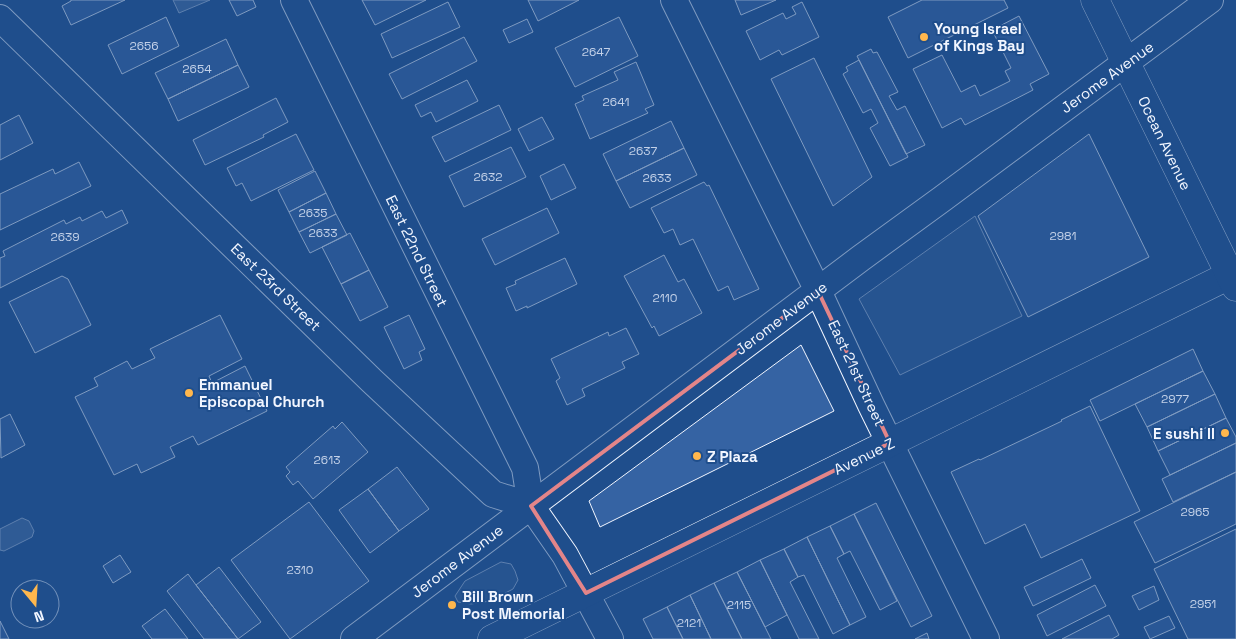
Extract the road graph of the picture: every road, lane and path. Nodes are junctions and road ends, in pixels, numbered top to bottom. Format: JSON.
{"nodes":[{"id":1,"x":294,"y":0,"type":"edge"},
{"id":2,"x":674,"y":0,"type":"edge"},
{"id":3,"x":1095,"y":0,"type":"edge"},
{"id":4,"x":1210,"y":0,"type":"edge"},
{"id":5,"x":0,"y":18,"type":"edge"},
{"id":6,"x":1126,"y":63,"type":"junction"},
{"id":7,"x":1234,"y":278,"type":"edge"},
{"id":8,"x":818,"y":291,"type":"junction"},
{"id":9,"x":890,"y":443,"type":"junction"},
{"id":10,"x":530,"y":506,"type":"junction"},
{"id":11,"x":586,"y":593,"type":"junction"},
{"id":12,"x":354,"y":639,"type":"edge"},
{"id":13,"x":492,"y":639,"type":"edge"},
{"id":14,"x":610,"y":639,"type":"edge"},
{"id":15,"x":986,"y":639,"type":"edge"}],
"edges":[{"from":1,"to":10,"type":"street","name":"East 22nd Street"},
{"from":2,"to":8,"type":"street","name":"East 21st Street"},
{"from":3,"to":6,"type":"street","name":"Ocean Avenue"},
{"from":4,"to":6,"type":"street","name":"Jerome Avenue"},
{"from":5,"to":10,"type":"street","name":"East 23rd Street"},
{"from":6,"to":7,"type":"street","name":"Ocean Avenue"},
{"from":6,"to":8,"type":"street","name":"Jerome Avenue"},
{"from":7,"to":9,"type":"street","name":"Avenue Z"},
{"from":8,"to":9,"type":"street","name":"East 21st Street"},
{"from":8,"to":10,"type":"street","name":"Jerome Avenue"},
{"from":9,"to":11,"type":"street","name":"Avenue Z"},
{"from":9,"to":15,"type":"street","name":"East 21st Street"},
{"from":10,"to":11,"type":"street"},
{"from":10,"to":12,"type":"street","name":"Jerome Avenue"},
{"from":11,"to":13,"type":"street","name":"Avenue Z"},
{"from":11,"to":14,"type":"street"}]}
